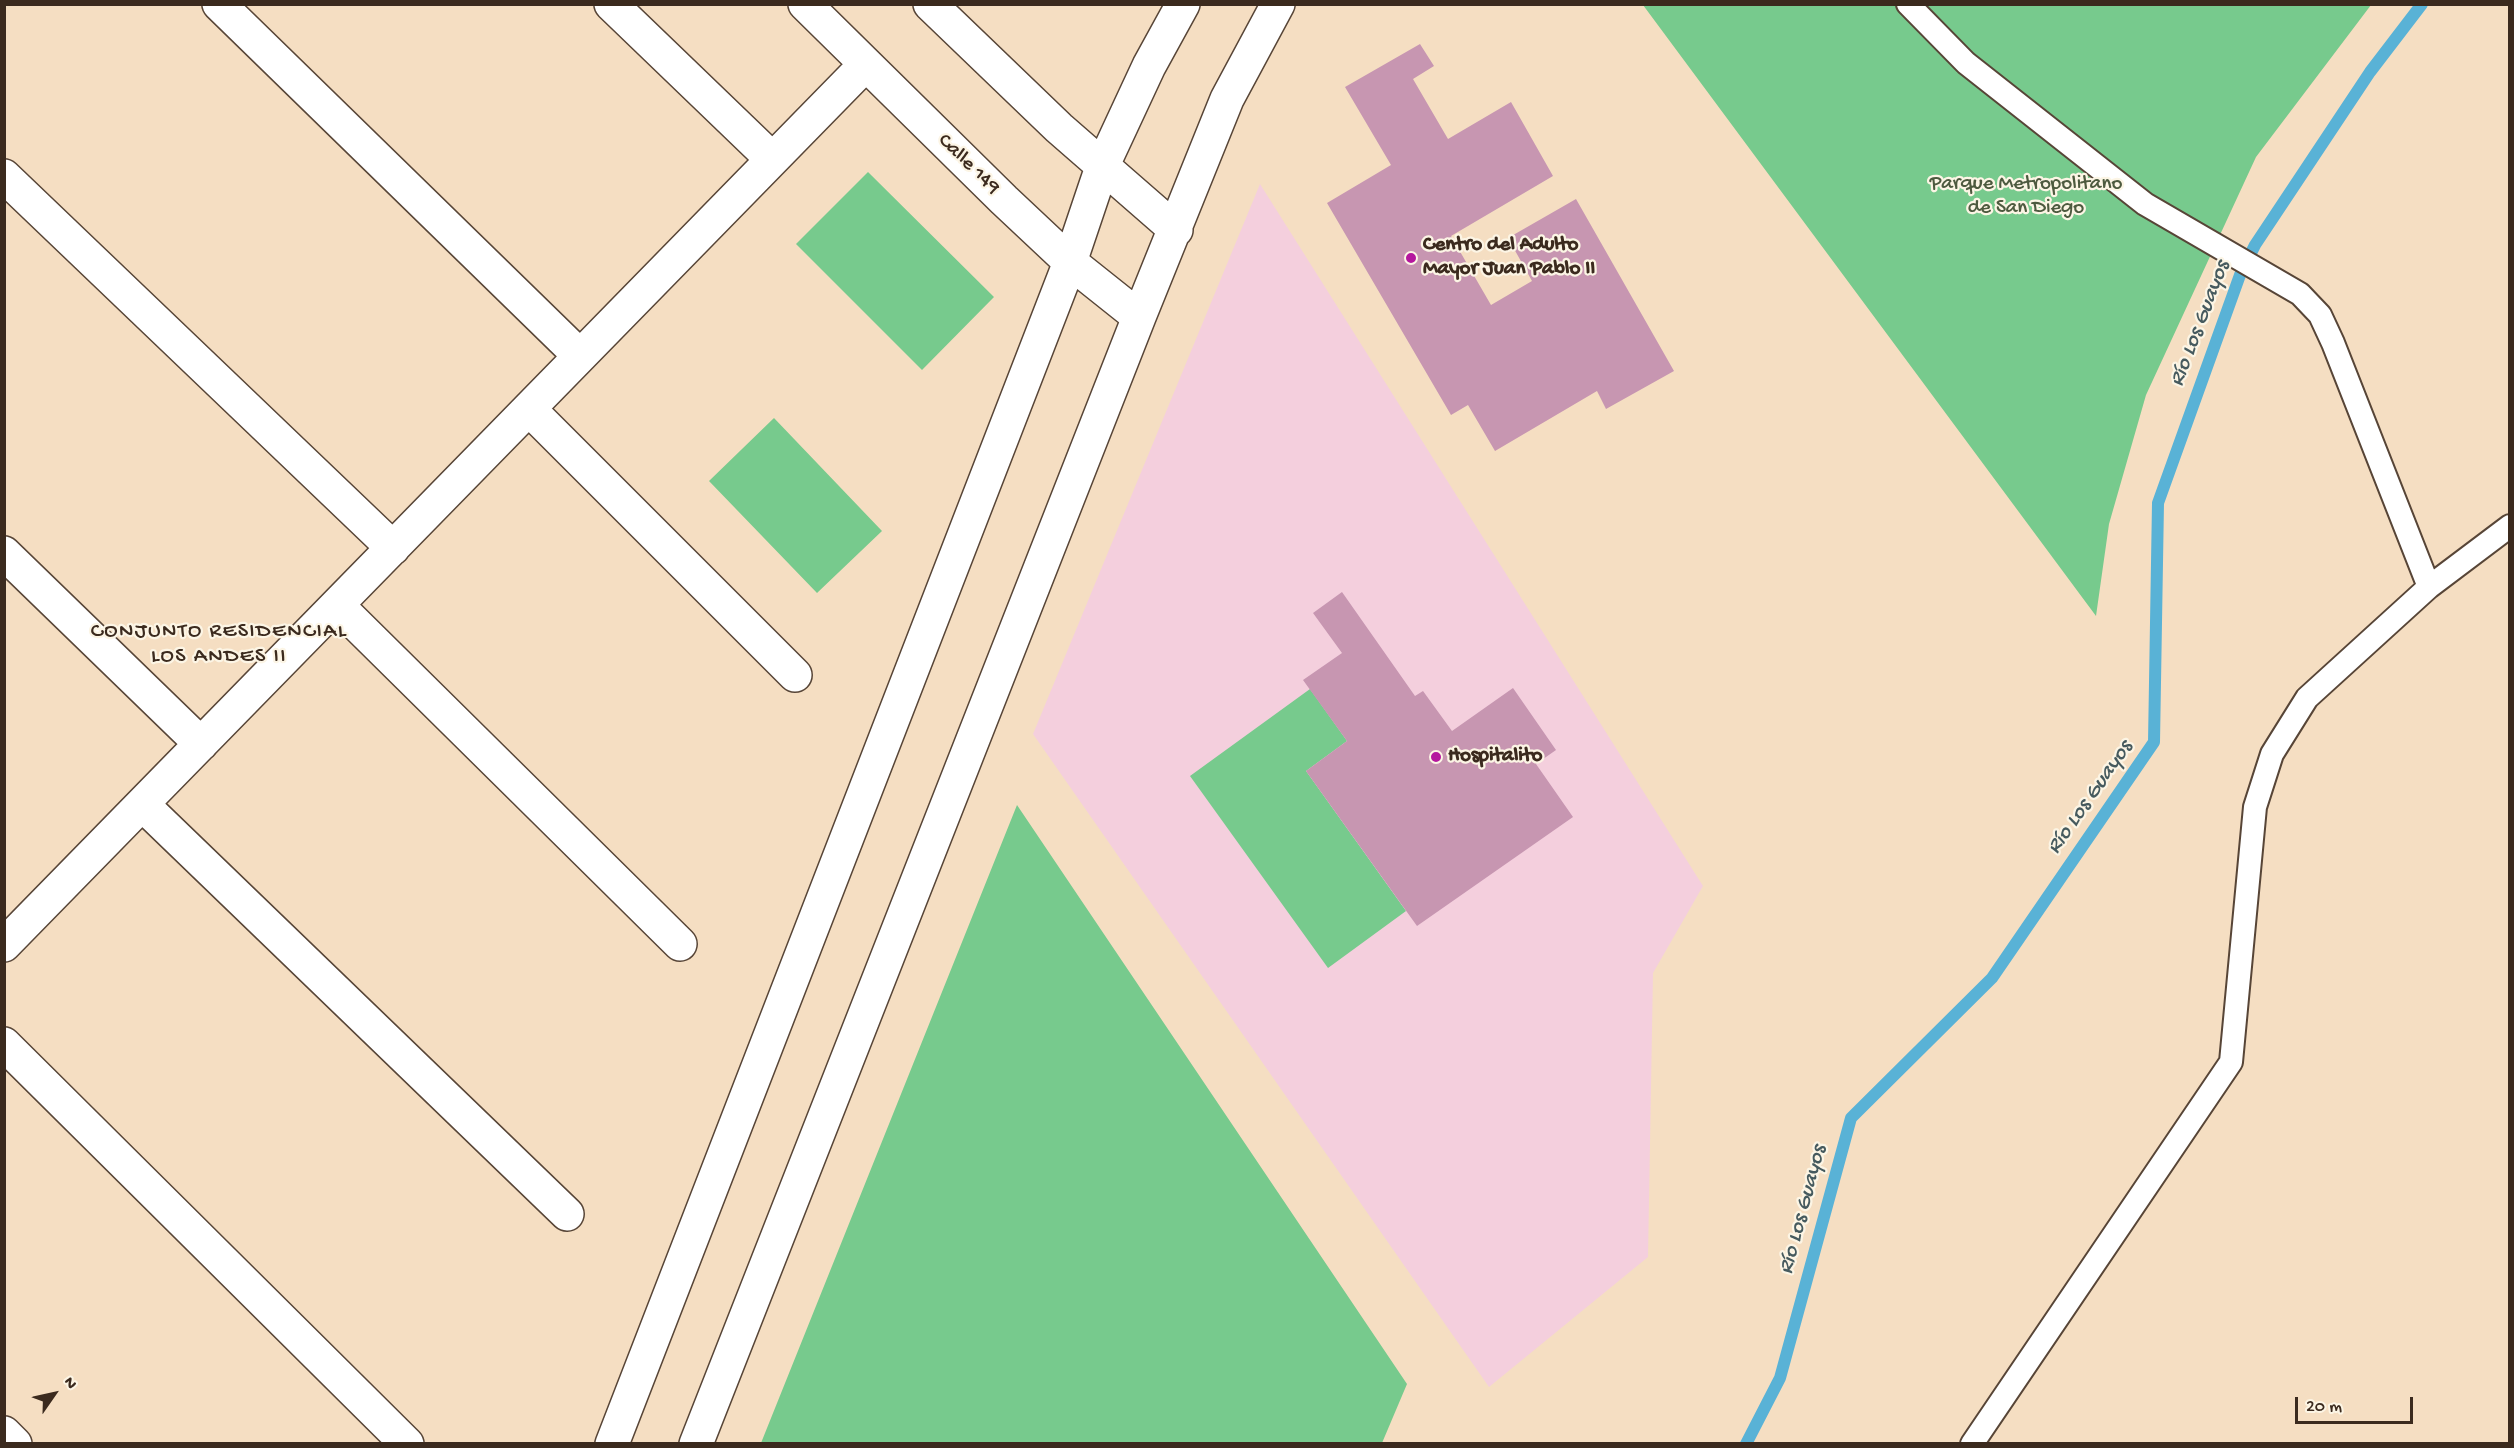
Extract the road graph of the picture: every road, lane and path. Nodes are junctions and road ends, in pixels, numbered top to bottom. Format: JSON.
{"nodes":[{"id":1,"x":219,"y":4,"type":"edge"},
{"id":2,"x":610,"y":4,"type":"edge"},
{"id":3,"x":805,"y":4,"type":"edge"},
{"id":4,"x":930,"y":4,"type":"edge"},
{"id":5,"x":1183,"y":4,"type":"edge"},
{"id":6,"x":1278,"y":4,"type":"edge"},
{"id":7,"x":1908,"y":4,"type":"edge"},
{"id":8,"x":865,"y":65,"type":"junction"},
{"id":9,"x":772,"y":159,"type":"junction"},
{"id":10,"x":1102,"y":167,"type":"junction"},
{"id":11,"x":4,"y":176,"type":"edge"},
{"id":12,"x":1176,"y":230,"type":"junction"},
{"id":13,"x":1070,"y":262,"type":"junction"},
{"id":14,"x":1139,"y":317,"type":"junction"},
{"id":15,"x":580,"y":356,"type":"junction"},
{"id":16,"x":529,"y":409,"type":"junction"},
{"id":17,"x":2510,"y":526,"type":"edge"},
{"id":18,"x":393,"y":548,"type":"junction"},
{"id":19,"x":4,"y":553,"type":"edge"},
{"id":20,"x":2430,"y":587,"type":"junction"},
{"id":21,"x":337,"y":605,"type":"junction"},
{"id":22,"x":795,"y":675,"type":"dead end"},
{"id":23,"x":201,"y":744,"type":"junction"},
{"id":24,"x":142,"y":804,"type":"junction"},
{"id":25,"x":6,"y":939,"type":"edge"},
{"id":26,"x":680,"y":944,"type":"dead end"},
{"id":27,"x":4,"y":1044,"type":"edge"},
{"id":28,"x":567,"y":1214,"type":"dead end"},
{"id":29,"x":4,"y":1433,"type":"edge"},
{"id":30,"x":15,"y":1443,"type":"edge"},
{"id":31,"x":407,"y":1443,"type":"edge"},
{"id":32,"x":612,"y":1443,"type":"edge"},
{"id":33,"x":696,"y":1443,"type":"edge"},
{"id":34,"x":1972,"y":1443,"type":"edge"}],
"edges":[{"from":1,"to":15,"type":"street"},
{"from":2,"to":9,"type":"street"},
{"from":3,"to":8,"type":"street","name":"Calle 149"},
{"from":4,"to":10,"type":"street"},
{"from":5,"to":10,"type":"street"},
{"from":6,"to":12,"type":"street"},
{"from":7,"to":20,"type":"lane"},
{"from":8,"to":9,"type":"street"},
{"from":8,"to":13,"type":"street","name":"Calle 149"},
{"from":9,"to":15,"type":"street"},
{"from":10,"to":12,"type":"street"},
{"from":10,"to":13,"type":"street"},
{"from":11,"to":18,"type":"street"},
{"from":12,"to":14,"type":"street"},
{"from":13,"to":14,"type":"street","name":"Calle 149"},
{"from":13,"to":32,"type":"street"},
{"from":14,"to":33,"type":"street"},
{"from":15,"to":16,"type":"street"},
{"from":16,"to":18,"type":"street"},
{"from":16,"to":22,"type":"street"},
{"from":17,"to":20,"type":"lane"},
{"from":18,"to":21,"type":"street"},
{"from":19,"to":23,"type":"street"},
{"from":20,"to":34,"type":"lane"},
{"from":21,"to":23,"type":"street"},
{"from":21,"to":26,"type":"street"},
{"from":23,"to":24,"type":"street"},
{"from":24,"to":25,"type":"street"},
{"from":24,"to":28,"type":"street"},
{"from":27,"to":31,"type":"street"},
{"from":29,"to":30,"type":"street"}]}
